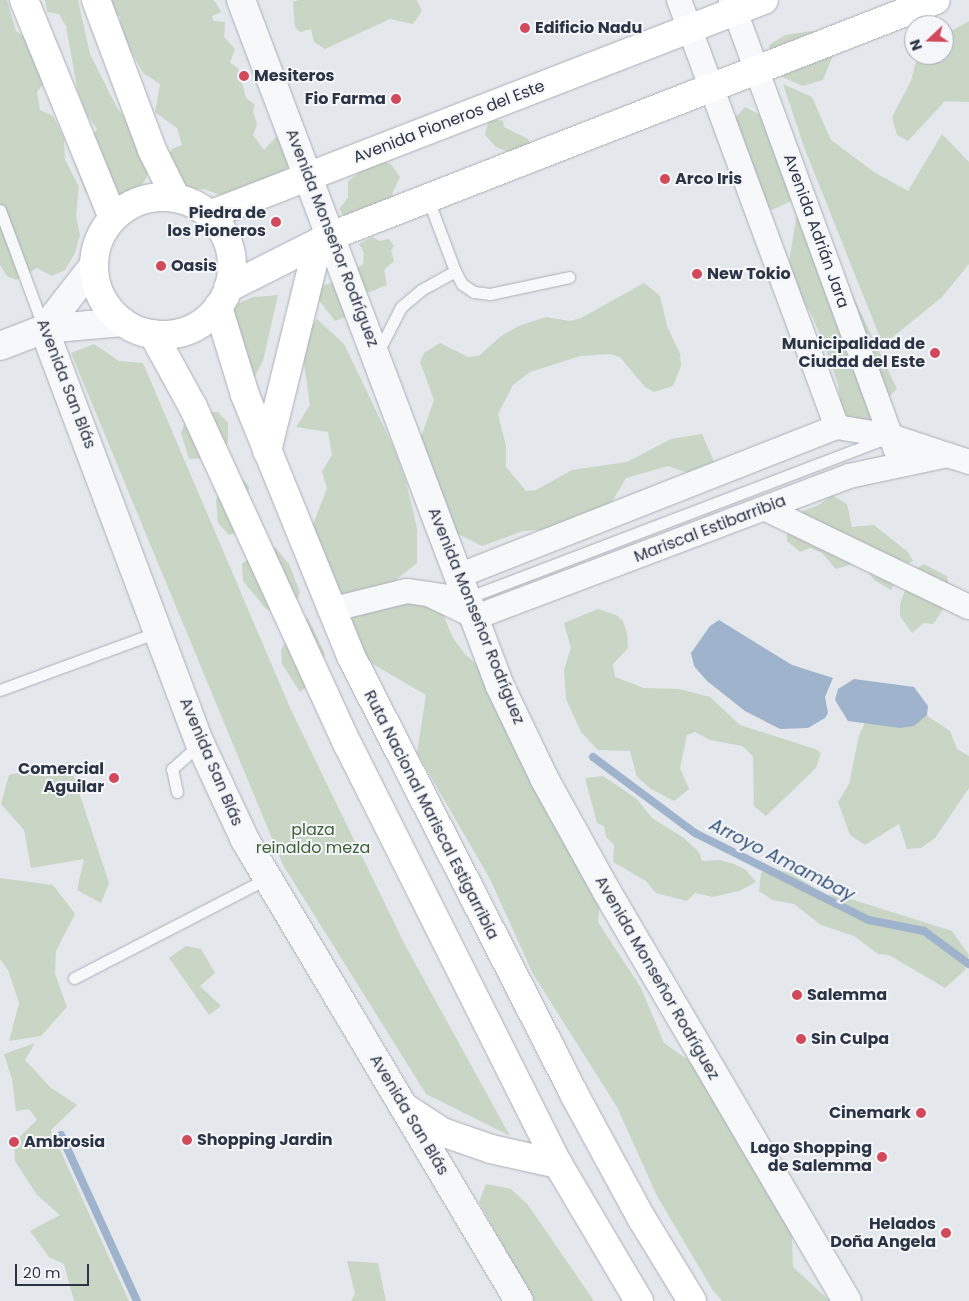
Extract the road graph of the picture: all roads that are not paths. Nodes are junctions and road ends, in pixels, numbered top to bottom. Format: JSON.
{"nodes":[{"id":1,"x":24,"y":0,"type":"edge"},
{"id":2,"x":96,"y":0,"type":"edge"},
{"id":3,"x":241,"y":0,"type":"edge"},
{"id":4,"x":679,"y":0,"type":"edge"},
{"id":5,"x":764,"y":0,"type":"edge"},
{"id":6,"x":936,"y":0,"type":"edge"},
{"id":7,"x":733,"y":5,"type":"edge"},
{"id":8,"x":689,"y":28,"type":"junction"},
{"id":9,"x":757,"y":70,"type":"junction"},
{"id":10,"x":712,"y":87,"type":"junction"},
{"id":11,"x":309,"y":177,"type":"junction"},
{"id":12,"x":176,"y":198,"type":"junction"},
{"id":13,"x":428,"y":199,"type":"junction"},
{"id":14,"x":0,"y":210,"type":"edge"},
{"id":15,"x":209,"y":215,"type":"junction"},
{"id":16,"x":113,"y":218,"type":"junction"},
{"id":17,"x":325,"y":240,"type":"junction"},
{"id":18,"x":94,"y":265,"type":"junction"},
{"id":19,"x":455,"y":271,"type":"junction"},
{"id":20,"x":569,"y":277,"type":"dead end"},
{"id":21,"x":223,"y":298,"type":"junction"},
{"id":22,"x":123,"y":322,"type":"junction"},
{"id":23,"x":44,"y":329,"type":"junction"},
{"id":24,"x":153,"y":334,"type":"junction"},
{"id":25,"x":0,"y":346,"type":"edge"},
{"id":26,"x":376,"y":357,"type":"junction"},
{"id":27,"x":837,"y":427,"type":"junction"},
{"id":28,"x":890,"y":436,"type":"junction"},
{"id":29,"x":267,"y":451,"type":"junction"},
{"id":30,"x":958,"y":458,"type":"edge"},
{"id":31,"x":900,"y":463,"type":"junction"},
{"id":32,"x":766,"y":509,"type":"junction"},
{"id":33,"x":467,"y":597,"type":"junction"},
{"id":34,"x":969,"y":607,"type":"edge"},
{"id":35,"x":330,"y":610,"type":"junction"},
{"id":36,"x":160,"y":631,"type":"junction"},
{"id":37,"x":0,"y":690,"type":"edge"},
{"id":38,"x":200,"y":743,"type":"junction"},
{"id":39,"x":177,"y":792,"type":"dead end"},
{"id":40,"x":266,"y":879,"type":"junction"},
{"id":41,"x":74,"y":978,"type":"dead end"},
{"id":42,"x":407,"y":1109,"type":"junction"},
{"id":43,"x":558,"y":1164,"type":"junction"},
{"id":44,"x":520,"y":1301,"type":"edge"},
{"id":45,"x":639,"y":1301,"type":"edge"},
{"id":46,"x":692,"y":1301,"type":"edge"},
{"id":47,"x":847,"y":1301,"type":"edge"}],
"edges":[{"from":1,"to":16,"type":"main road"},
{"from":2,"to":12,"type":"main road"},
{"from":3,"to":11,"type":"street","name":"Avenida Monseñor Rodríguez"},
{"from":4,"to":8,"type":"street"},
{"from":5,"to":7,"type":"main road"},
{"from":6,"to":9,"type":"main road"},
{"from":7,"to":8,"type":"main road","name":"Avenida Pioneros del Este"},
{"from":7,"to":9,"type":"street","name":"Avenida Adrián Jara"},
{"from":8,"to":10,"type":"street"},
{"from":8,"to":11,"type":"main road","name":"Avenida Pioneros del Este"},
{"from":9,"to":10,"type":"main road"},
{"from":9,"to":28,"type":"street","name":"Avenida Adrián Jara"},
{"from":10,"to":13,"type":"main road"},
{"from":10,"to":27,"type":"street"},
{"from":11,"to":15,"type":"main road","name":"Avenida Pioneros del Este"},
{"from":11,"to":17,"type":"street","name":"Avenida Monseñor Rodríguez"},
{"from":12,"to":15,"type":"main road"},
{"from":12,"to":16,"type":"main road"},
{"from":13,"to":17,"type":"main road"},
{"from":13,"to":19,"type":"lane"},
{"from":14,"to":23,"type":"lane","name":"Avenida San Blás"},
{"from":15,"to":21,"type":"main road"},
{"from":16,"to":18,"type":"main road"},
{"from":17,"to":21,"type":"main road"},
{"from":17,"to":26,"type":"street","name":"Avenida Monseñor Rodríguez"},
{"from":17,"to":29,"type":"main road"},
{"from":18,"to":22,"type":"main road"},
{"from":18,"to":23,"type":"street"},
{"from":19,"to":20,"type":"lane"},
{"from":19,"to":26,"type":"lane"},
{"from":21,"to":24,"type":"main road"},
{"from":21,"to":29,"type":"main road","name":"Ruta Nacional Mariscal Estigarribia"},
{"from":22,"to":23,"type":"street"},
{"from":22,"to":24,"type":"main road"},
{"from":23,"to":25,"type":"street"},
{"from":23,"to":36,"type":"street","name":"Avenida San Blás"},
{"from":24,"to":43,"type":"main road"},
{"from":26,"to":33,"type":"street","name":"Avenida Monseñor Rodríguez"},
{"from":27,"to":28,"type":"street","name":"Mariscal Estibarribia"},
{"from":27,"to":33,"type":"street"},
{"from":28,"to":30,"type":"street","name":"Mariscal Estibarribia"},
{"from":28,"to":31,"type":"street","name":"Avenida Adrián Jara"},
{"from":28,"to":33,"type":"lane","name":"Mariscal Estibarribia"},
{"from":29,"to":35,"type":"main road","name":"Ruta Nacional Mariscal Estigarribia"},
{"from":30,"to":31,"type":"street","name":"Mariscal Estibarribia"},
{"from":31,"to":32,"type":"street","name":"Mariscal Estibarribia"},
{"from":32,"to":33,"type":"street","name":"Mariscal Estibarribia"},
{"from":32,"to":34,"type":"street"},
{"from":33,"to":35,"type":"street"},
{"from":33,"to":47,"type":"street","name":"Avenida Monseñor Rodríguez"},
{"from":35,"to":46,"type":"main road","name":"Ruta Nacional Mariscal Estigarribia"},
{"from":36,"to":37,"type":"lane"},
{"from":36,"to":38,"type":"street","name":"Avenida San Blás"},
{"from":38,"to":39,"type":"lane"},
{"from":38,"to":40,"type":"street","name":"Avenida San Blás"},
{"from":40,"to":41,"type":"lane"},
{"from":40,"to":42,"type":"street","name":"Avenida San Blás"},
{"from":42,"to":43,"type":"main road"},
{"from":42,"to":44,"type":"street","name":"Avenida San Blás"},
{"from":43,"to":45,"type":"main road"}]}
